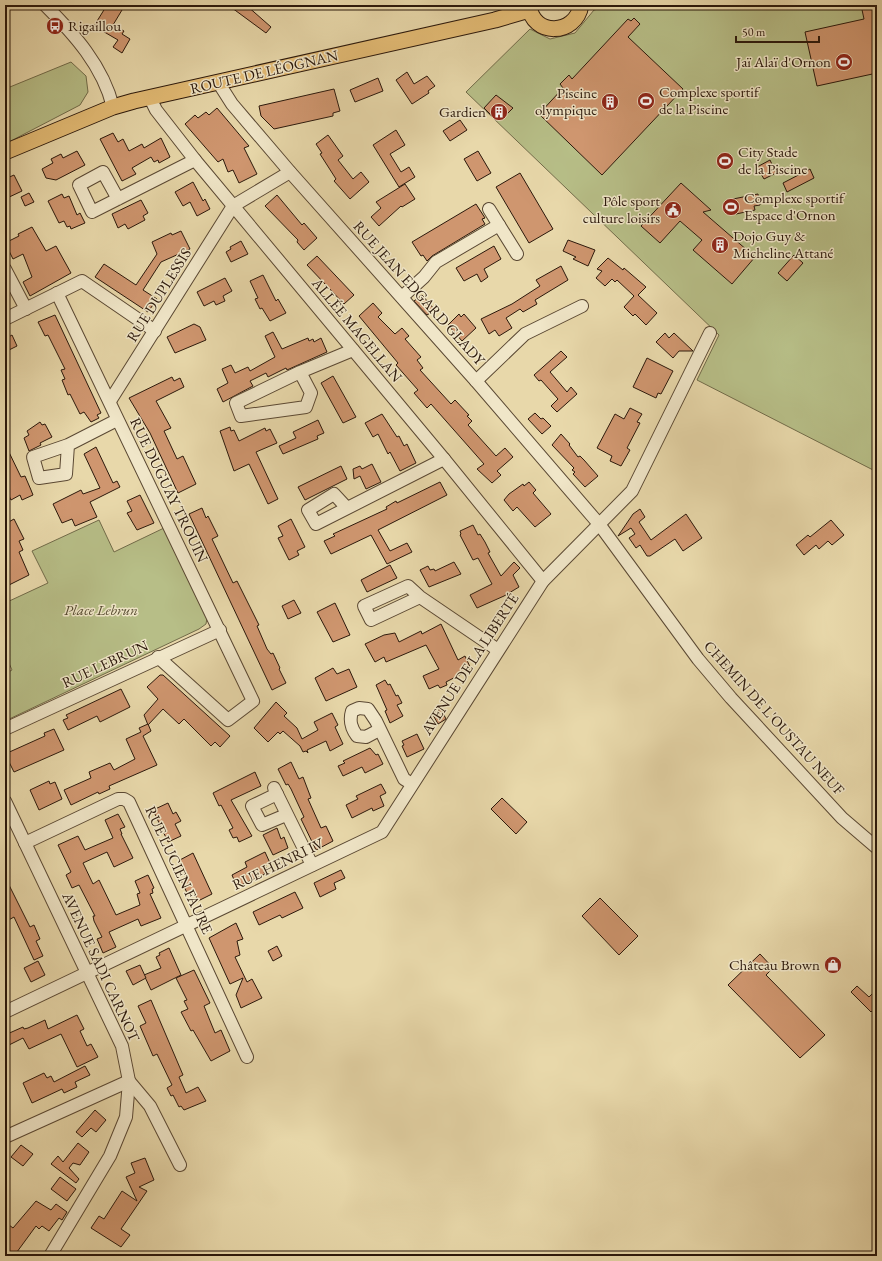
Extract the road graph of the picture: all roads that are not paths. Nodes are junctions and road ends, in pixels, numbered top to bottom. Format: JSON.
{"nodes":[{"id":1,"x":45,"y":5,"type":"edge"},
{"id":2,"x":581,"y":5,"type":"edge"},
{"id":3,"x":529,"y":7,"type":"edge"},
{"id":4,"x":218,"y":82,"type":"junction"},
{"id":5,"x":150,"y":98,"type":"junction"},
{"id":6,"x":113,"y":107,"type":"junction"},
{"id":7,"x":5,"y":152,"type":"edge"},
{"id":8,"x":195,"y":160,"type":"junction"},
{"id":9,"x":290,"y":172,"type":"junction"},
{"id":10,"x":118,"y":199,"type":"dead end"},
{"id":11,"x":233,"y":206,"type":"junction"},
{"id":12,"x":489,"y":209,"type":"dead end"},
{"id":13,"x":499,"y":225,"type":"junction"},
{"id":14,"x":517,"y":254,"type":"dead end"},
{"id":15,"x":5,"y":269,"type":"edge"},
{"id":16,"x":58,"y":293,"type":"junction"},
{"id":17,"x":402,"y":297,"type":"junction"},
{"id":18,"x":582,"y":306,"type":"dead end"},
{"id":19,"x":26,"y":308,"type":"junction"},
{"id":20,"x":5,"y":319,"type":"edge"},
{"id":21,"x":155,"y":331,"type":"junction"},
{"id":22,"x":710,"y":333,"type":"dead end"},
{"id":23,"x":353,"y":350,"type":"junction"},
{"id":24,"x":300,"y":372,"type":"junction"},
{"id":25,"x":476,"y":381,"type":"junction"},
{"id":26,"x":110,"y":401,"type":"junction"},
{"id":27,"x":117,"y":420,"type":"junction"},
{"id":28,"x":68,"y":445,"type":"dead end"},
{"id":29,"x":444,"y":459,"type":"junction"},
{"id":30,"x":347,"y":508,"type":"dead end"},
{"id":31,"x":599,"y":524,"type":"junction"},
{"id":32,"x":543,"y":581,"type":"junction"},
{"id":33,"x":420,"y":597,"type":"dead end"},
{"id":34,"x":220,"y":630,"type":"junction"},
{"id":35,"x":498,"y":650,"type":"junction"},
{"id":36,"x":158,"y":657,"type":"junction"},
{"id":37,"x":5,"y":729,"type":"edge"},
{"id":38,"x":379,"y":730,"type":"dead end"},
{"id":39,"x":412,"y":784,"type":"junction"},
{"id":40,"x":5,"y":801,"type":"edge"},
{"id":41,"x":286,"y":816,"type":"junction"},
{"id":42,"x":382,"y":832,"type":"joint"},
{"id":43,"x":25,"y":843,"type":"junction"},
{"id":44,"x":877,"y":848,"type":"edge"},
{"id":45,"x":312,"y":865,"type":"junction"},
{"id":46,"x":188,"y":925,"type":"junction"},
{"id":47,"x":87,"y":974,"type":"junction"},
{"id":48,"x":5,"y":1012,"type":"edge"},
{"id":49,"x":247,"y":1057,"type":"dead end"},
{"id":50,"x":129,"y":1081,"type":"junction"},
{"id":51,"x":5,"y":1137,"type":"edge"},
{"id":52,"x":180,"y":1165,"type":"dead end"},
{"id":53,"x":50,"y":1256,"type":"edge"}],
"edges":[{"from":1,"to":6,"type":"street"},
{"from":2,"to":3,"type":"main road"},
{"from":3,"to":4,"type":"main road","name":"ROUTE DE LÉOGNAN"},
{"from":4,"to":5,"type":"main road","name":"ROUTE DE LÉOGNAN"},
{"from":4,"to":9,"type":"street","name":"RUE JEAN EDGARD GLADY"},
{"from":5,"to":6,"type":"main road","name":"ROUTE DE LÉOGNAN"},
{"from":5,"to":8,"type":"street","name":"ALLÉE MAGELLAN"},
{"from":6,"to":7,"type":"main road","name":"ROUTE DE LÉOGNAN"},
{"from":8,"to":10,"type":"street"},
{"from":8,"to":11,"type":"street","name":"ALLÉE MAGELLAN"},
{"from":9,"to":11,"type":"street"},
{"from":9,"to":17,"type":"street","name":"RUE JEAN EDGARD GLADY"},
{"from":11,"to":21,"type":"street","name":"RUE DUPLESSIS"},
{"from":11,"to":23,"type":"street","name":"ALLÉE MAGELLAN"},
{"from":12,"to":13,"type":"street"},
{"from":13,"to":14,"type":"street"},
{"from":13,"to":17,"type":"street"},
{"from":15,"to":19,"type":"street"},
{"from":16,"to":19,"type":"street"},
{"from":16,"to":21,"type":"street"},
{"from":16,"to":26,"type":"street","name":"RUE DUGUAY TROUIN"},
{"from":17,"to":25,"type":"street","name":"RUE JEAN EDGARD GLADY"},
{"from":18,"to":25,"type":"street"},
{"from":19,"to":20,"type":"street"},
{"from":21,"to":26,"type":"street","name":"RUE DUPLESSIS"},
{"from":22,"to":31,"type":"street","name":"AVENUE DE LA LIBERTÉ"},
{"from":23,"to":24,"type":"street"},
{"from":23,"to":29,"type":"street","name":"ALLÉE MAGELLAN"},
{"from":24,"to":24,"type":"street"},
{"from":25,"to":31,"type":"street","name":"RUE JEAN EDGARD GLADY"},
{"from":26,"to":27,"type":"street","name":"RUE DUGUAY TROUIN"},
{"from":27,"to":28,"type":"street"},
{"from":27,"to":34,"type":"street","name":"RUE DUGUAY TROUIN"},
{"from":29,"to":30,"type":"street"},
{"from":29,"to":32,"type":"street","name":"ALLÉE MAGELLAN"},
{"from":31,"to":32,"type":"street","name":"AVENUE DE LA LIBERTÉ"},
{"from":31,"to":44,"type":"street","name":"CHEMIN DE L'OUSTAU NEUF"},
{"from":32,"to":35,"type":"street","name":"AVENUE DE LA LIBERTÉ"},
{"from":33,"to":35,"type":"street"},
{"from":34,"to":36,"type":"street","name":"RUE LEBRUN"},
{"from":34,"to":36,"type":"street","name":"RUE DUGUAY TROUIN"},
{"from":35,"to":39,"type":"street","name":"AVENUE DE LA LIBERTÉ"},
{"from":36,"to":37,"type":"street","name":"RUE LEBRUN"},
{"from":38,"to":39,"type":"street"},
{"from":39,"to":42,"type":"street","name":"AVENUE DE LA LIBERTÉ"},
{"from":40,"to":43,"type":"street","name":"AVENUE SADI CARNOT"},
{"from":41,"to":41,"type":"street"},
{"from":41,"to":45,"type":"street"},
{"from":42,"to":45,"type":"street","name":"RUE HENRI IV"},
{"from":43,"to":46,"type":"street","name":"RUE LUCIEN FAURE"},
{"from":43,"to":47,"type":"street","name":"AVENUE SADI CARNOT"},
{"from":45,"to":46,"type":"street","name":"RUE HENRI IV"},
{"from":46,"to":47,"type":"street","name":"RUE HENRI IV"},
{"from":46,"to":49,"type":"street","name":"RUE LUCIEN FAURE"},
{"from":47,"to":48,"type":"street","name":"RUE HENRI IV"},
{"from":47,"to":50,"type":"street","name":"AVENUE SADI CARNOT"},
{"from":50,"to":51,"type":"street"},
{"from":50,"to":52,"type":"street"},
{"from":50,"to":53,"type":"street","name":"AVENUE SADI CARNOT"}]}
